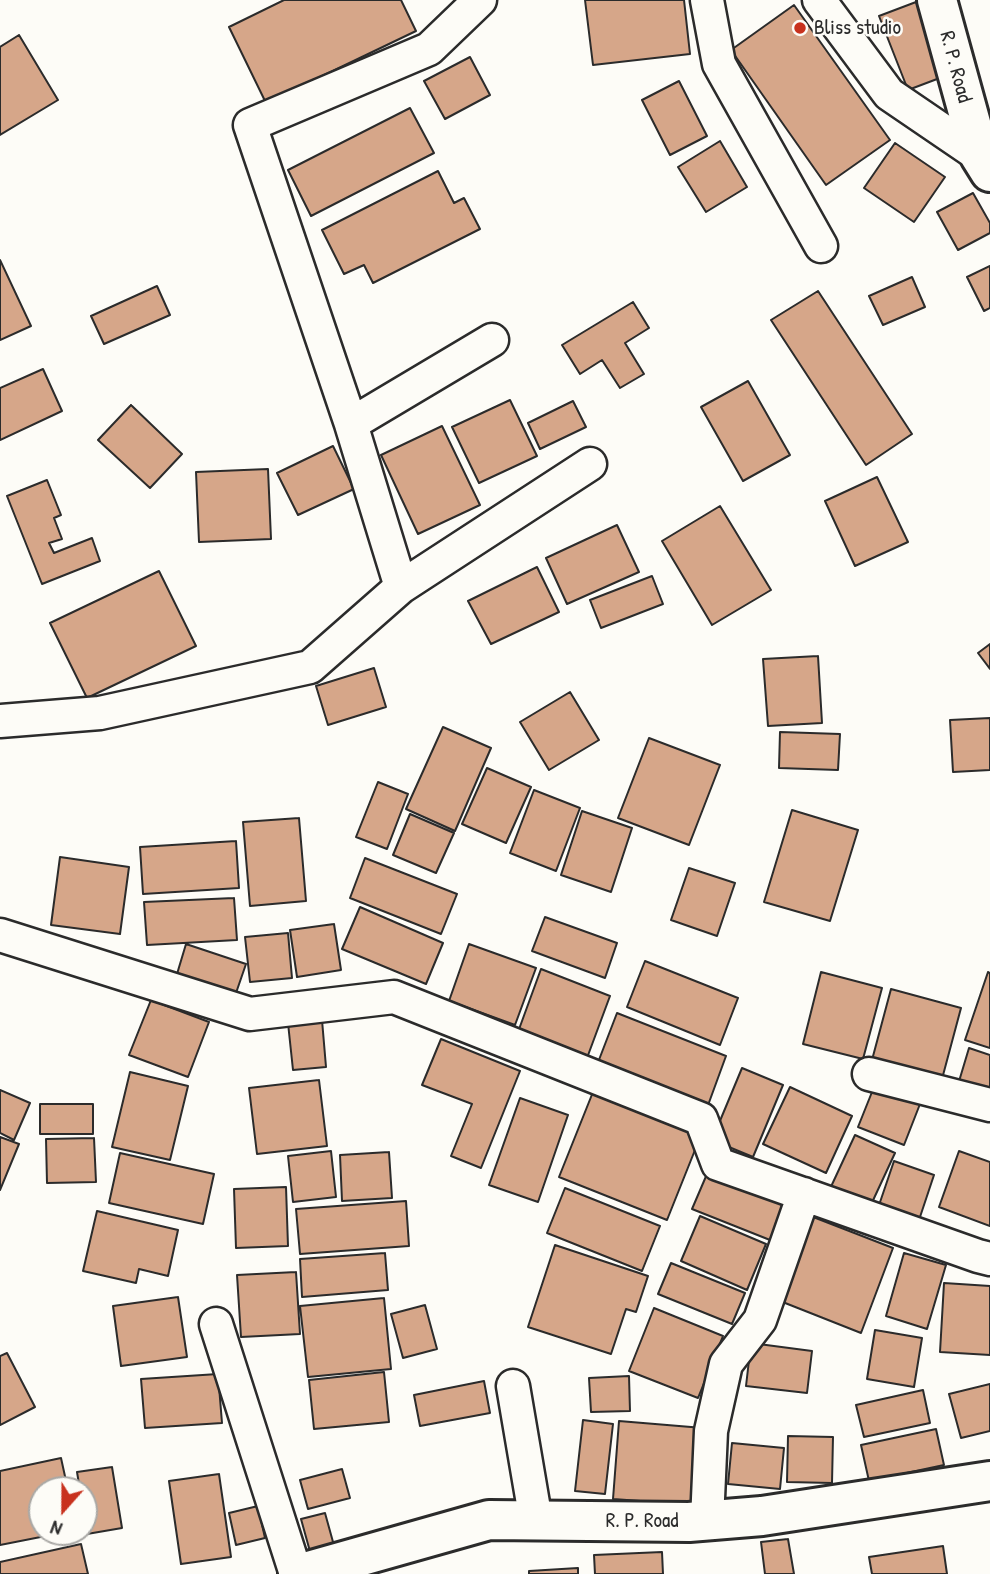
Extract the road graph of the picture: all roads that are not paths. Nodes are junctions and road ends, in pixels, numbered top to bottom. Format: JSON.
{"nodes":[{"id":1,"x":480,"y":0,"type":"edge"},
{"id":2,"x":707,"y":0,"type":"edge"},
{"id":3,"x":819,"y":0,"type":"edge"},
{"id":4,"x":937,"y":0,"type":"edge"},
{"id":5,"x":985,"y":164,"type":"edge"},
{"id":6,"x":821,"y":246,"type":"dead end"},
{"id":7,"x":492,"y":340,"type":"dead end"},
{"id":8,"x":351,"y":425,"type":"junction"},
{"id":9,"x":590,"y":464,"type":"dead end"},
{"id":10,"x":401,"y":587,"type":"junction"},
{"id":11,"x":0,"y":721,"type":"edge"},
{"id":12,"x":0,"y":935,"type":"edge"},
{"id":13,"x":869,"y":1074,"type":"dead end"},
{"id":14,"x":990,"y":1105,"type":"edge"},
{"id":15,"x":804,"y":1194,"type":"junction"},
{"id":16,"x":990,"y":1259,"type":"edge"},
{"id":17,"x":216,"y":1324,"type":"dead end"},
{"id":18,"x":513,"y":1385,"type":"dead end"},
{"id":19,"x":990,"y":1481,"type":"edge"},
{"id":20,"x":536,"y":1521,"type":"junction"},
{"id":21,"x":707,"y":1521,"type":"junction"},
{"id":22,"x":297,"y":1574,"type":"edge"}],
"edges":[{"from":1,"to":8,"type":"street"},
{"from":2,"to":6,"type":"street"},
{"from":3,"to":5,"type":"street"},
{"from":4,"to":5,"type":"street","name":"R. P. Road"},
{"from":7,"to":8,"type":"street"},
{"from":8,"to":10,"type":"street"},
{"from":9,"to":10,"type":"street"},
{"from":10,"to":11,"type":"street"},
{"from":12,"to":15,"type":"street"},
{"from":13,"to":14,"type":"street"},
{"from":15,"to":16,"type":"street"},
{"from":15,"to":21,"type":"street"},
{"from":17,"to":22,"type":"street"},
{"from":18,"to":20,"type":"street"},
{"from":19,"to":21,"type":"street","name":"R. P. Road"},
{"from":20,"to":21,"type":"street","name":"R. P. Road"},
{"from":20,"to":22,"type":"street","name":"R. P. Road"}]}
